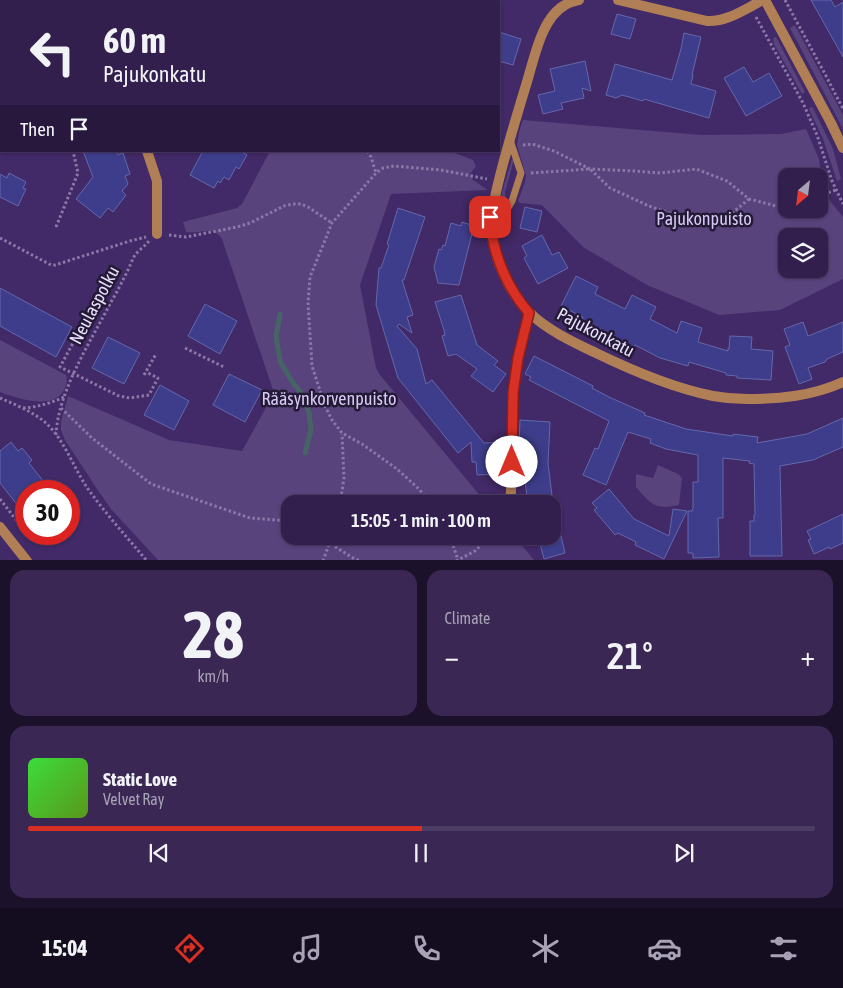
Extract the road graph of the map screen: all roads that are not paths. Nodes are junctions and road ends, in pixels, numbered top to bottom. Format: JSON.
{"nodes":[{"id":1,"x":579,"y":0,"type":"edge"},
{"id":2,"x":618,"y":0,"type":"edge"},
{"id":3,"x":764,"y":0,"type":"edge"},
{"id":4,"x":511,"y":143,"type":"junction"},
{"id":5,"x":843,"y":148,"type":"edge"},
{"id":6,"x":147,"y":152,"type":"edge"},
{"id":7,"x":157,"y":234,"type":"road end"},
{"id":8,"x":492,"y":235,"type":"junction"},
{"id":9,"x":529,"y":313,"type":"junction"},
{"id":10,"x":843,"y":382,"type":"edge"},
{"id":11,"x":511,"y":495,"type":"edge"},
{"id":12,"x":0,"y":527,"type":"edge"},
{"id":13,"x":27,"y":560,"type":"edge"}],
"edges":[{"from":1,"to":4,"type":"street","name":"Pajukonkatu"},
{"from":2,"to":3,"type":"street"},
{"from":3,"to":5,"type":"street"},
{"from":4,"to":8,"type":"street","name":"Pajukonkatu"},
{"from":4,"to":8,"type":"lane"},
{"from":6,"to":7,"type":"street"},
{"from":8,"to":9,"type":"street","name":"Pajukonkatu"},
{"from":9,"to":10,"type":"street","name":"Pajukonkatu"},
{"from":9,"to":11,"type":"street"},
{"from":12,"to":13,"type":"street"}]}
